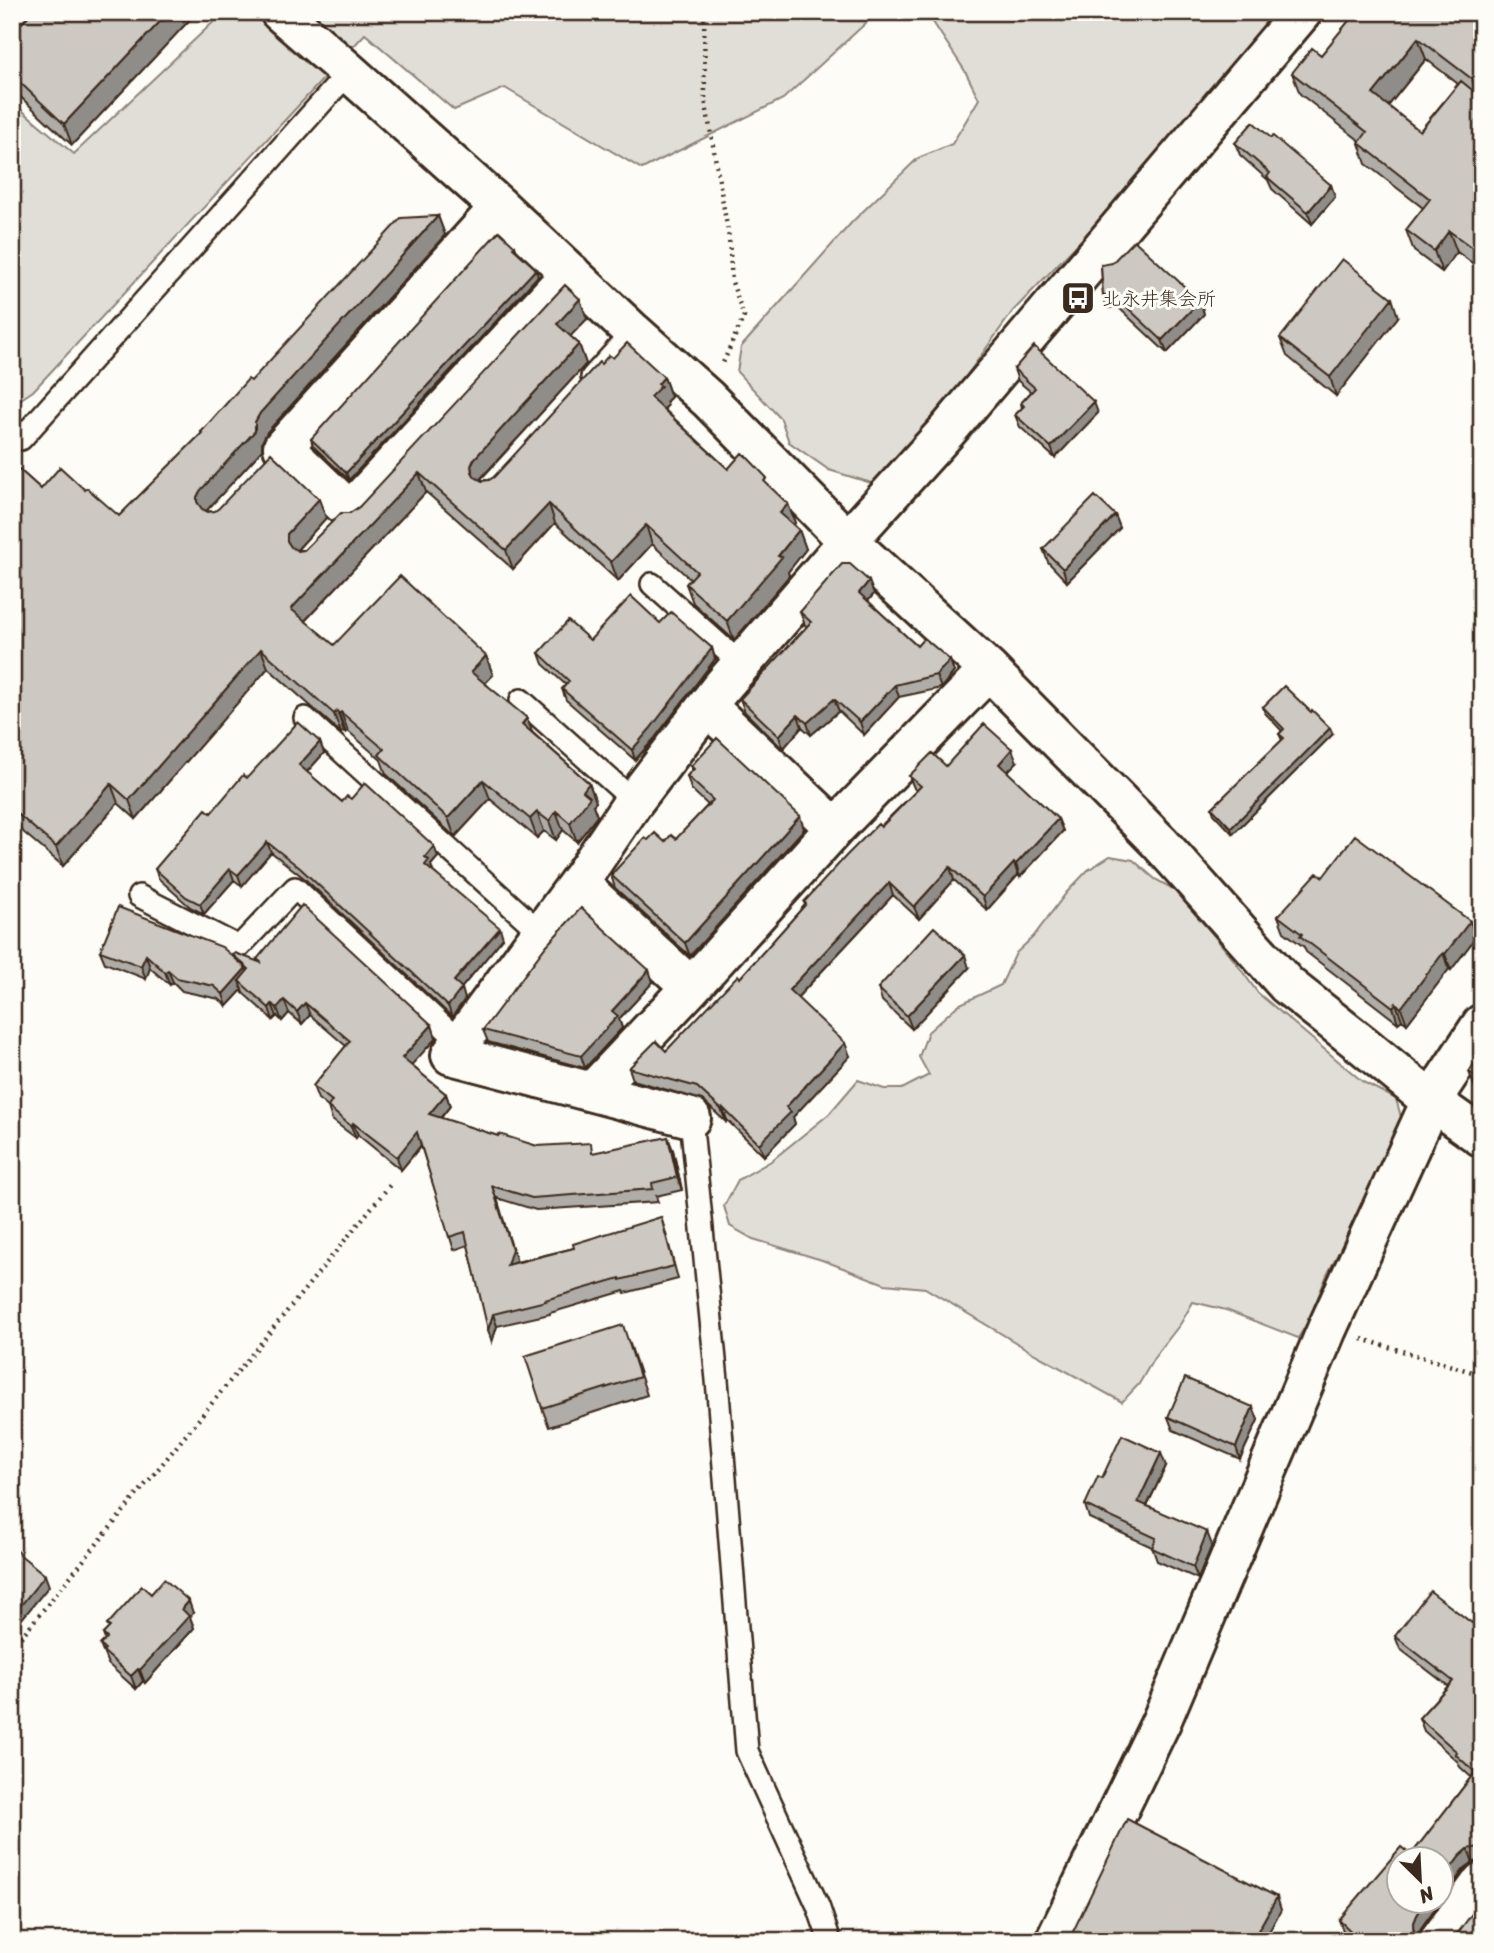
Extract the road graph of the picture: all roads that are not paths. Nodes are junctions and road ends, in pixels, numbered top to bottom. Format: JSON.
{"nodes":[{"id":1,"x":30,"y":12,"type":"edge"},
{"id":2,"x":280,"y":12,"type":"edge"},
{"id":3,"x":1301,"y":12,"type":"edge"},
{"id":4,"x":12,"y":32,"type":"edge"},
{"id":5,"x":349,"y":72,"type":"junction"},
{"id":6,"x":500,"y":207,"type":"junction"},
{"id":7,"x":571,"y":273,"type":"junction"},
{"id":8,"x":633,"y":332,"type":"junction"},
{"id":9,"x":580,"y":390,"type":"edge"},
{"id":10,"x":21,"y":439,"type":"dead end"},
{"id":11,"x":848,"y":541,"type":"junction"},
{"id":12,"x":652,"y":584,"type":"dead end"},
{"id":13,"x":742,"y":665,"type":"junction"},
{"id":14,"x":989,"y":670,"type":"junction"},
{"id":15,"x":521,"y":700,"type":"dead end"},
{"id":16,"x":707,"y":706,"type":"junction"},
{"id":17,"x":305,"y":719,"type":"dead end"},
{"id":18,"x":634,"y":801,"type":"junction"},
{"id":19,"x":835,"y":828,"type":"junction"},
{"id":20,"x":578,"y":883,"type":"junction"},
{"id":21,"x":139,"y":896,"type":"dead end"},
{"id":22,"x":541,"y":933,"type":"junction"},
{"id":23,"x":691,"y":987,"type":"junction"},
{"id":24,"x":1482,"y":1024,"type":"edge"},
{"id":25,"x":460,"y":1042,"type":"junction"},
{"id":26,"x":592,"y":1092,"type":"junction"},
{"id":27,"x":1431,"y":1101,"type":"junction"},
{"id":28,"x":691,"y":1118,"type":"joint"},
{"id":29,"x":1482,"y":1137,"type":"edge"},
{"id":30,"x":1482,"y":1882,"type":"edge"},
{"id":31,"x":831,"y":1941,"type":"edge"},
{"id":32,"x":1055,"y":1941,"type":"edge"},
{"id":33,"x":1439,"y":1941,"type":"edge"}],
"edges":[{"from":1,"to":4,"type":"street"},
{"from":2,"to":5,"type":"street"},
{"from":3,"to":11,"type":"street"},
{"from":5,"to":6,"type":"street"},
{"from":5,"to":10,"type":"lane"},
{"from":6,"to":7,"type":"street"},
{"from":6,"to":7,"type":"street"},
{"from":7,"to":8,"type":"street"},
{"from":8,"to":9,"type":"lane"},
{"from":8,"to":11,"type":"street"},
{"from":11,"to":13,"type":"street"},
{"from":11,"to":14,"type":"street"},
{"from":12,"to":13,"type":"lane"},
{"from":13,"to":16,"type":"street"},
{"from":14,"to":19,"type":"street"},
{"from":14,"to":27,"type":"street"},
{"from":15,"to":18,"type":"lane"},
{"from":16,"to":18,"type":"street"},
{"from":16,"to":19,"type":"street"},
{"from":17,"to":22,"type":"lane"},
{"from":18,"to":20,"type":"street"},
{"from":19,"to":23,"type":"street"},
{"from":20,"to":22,"type":"street"},
{"from":20,"to":23,"type":"street"},
{"from":21,"to":25,"type":"lane"},
{"from":22,"to":25,"type":"street"},
{"from":23,"to":26,"type":"street"},
{"from":24,"to":27,"type":"street"},
{"from":25,"to":26,"type":"street"},
{"from":26,"to":28,"type":"street"},
{"from":27,"to":29,"type":"street"},
{"from":27,"to":32,"type":"street"},
{"from":28,"to":31,"type":"lane"},
{"from":30,"to":33,"type":"street"}]}
